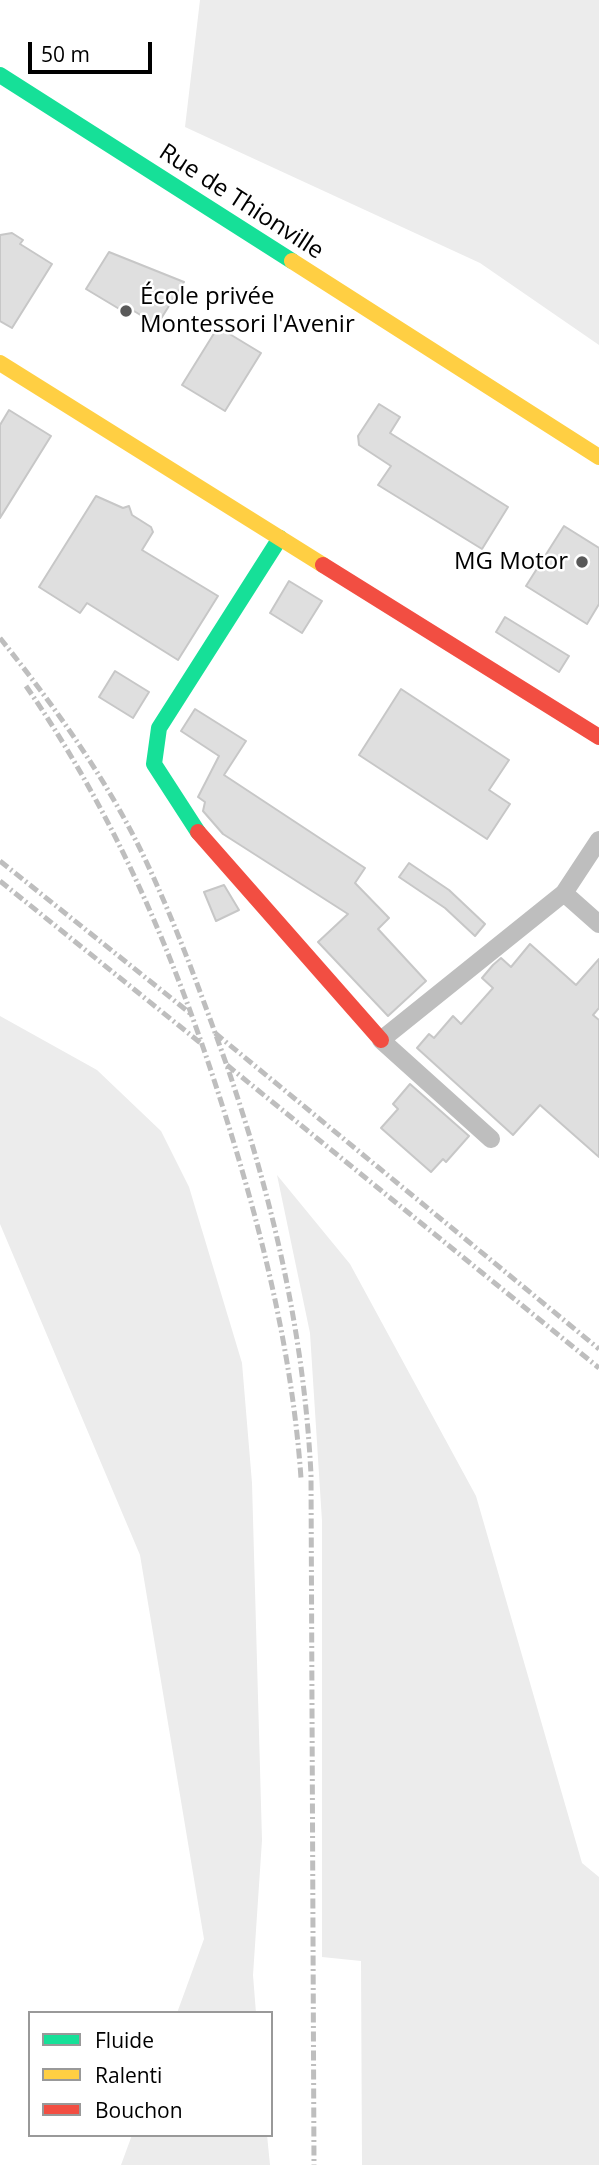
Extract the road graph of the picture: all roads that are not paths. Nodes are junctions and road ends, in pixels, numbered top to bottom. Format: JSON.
{"nodes":[{"id":1,"x":0,"y":75,"type":"edge"},
{"id":2,"x":0,"y":363,"type":"edge"},
{"id":3,"x":599,"y":457,"type":"edge"},
{"id":4,"x":280,"y":538,"type":"junction"},
{"id":5,"x":599,"y":737,"type":"edge"},
{"id":6,"x":599,"y":840,"type":"edge"},
{"id":7,"x":564,"y":893,"type":"junction"},
{"id":8,"x":599,"y":924,"type":"edge"},
{"id":9,"x":381,"y":1040,"type":"junction"},
{"id":10,"x":491,"y":1139,"type":"dead end"}],
"edges":[{"from":1,"to":3,"type":"street","name":"Rue de Thionville"},
{"from":2,"to":4,"type":"street"},
{"from":4,"to":5,"type":"street"},
{"from":4,"to":9,"type":"street"},
{"from":6,"to":7,"type":"street"},
{"from":7,"to":8,"type":"street"},
{"from":7,"to":9,"type":"street"},
{"from":9,"to":10,"type":"street"}]}
